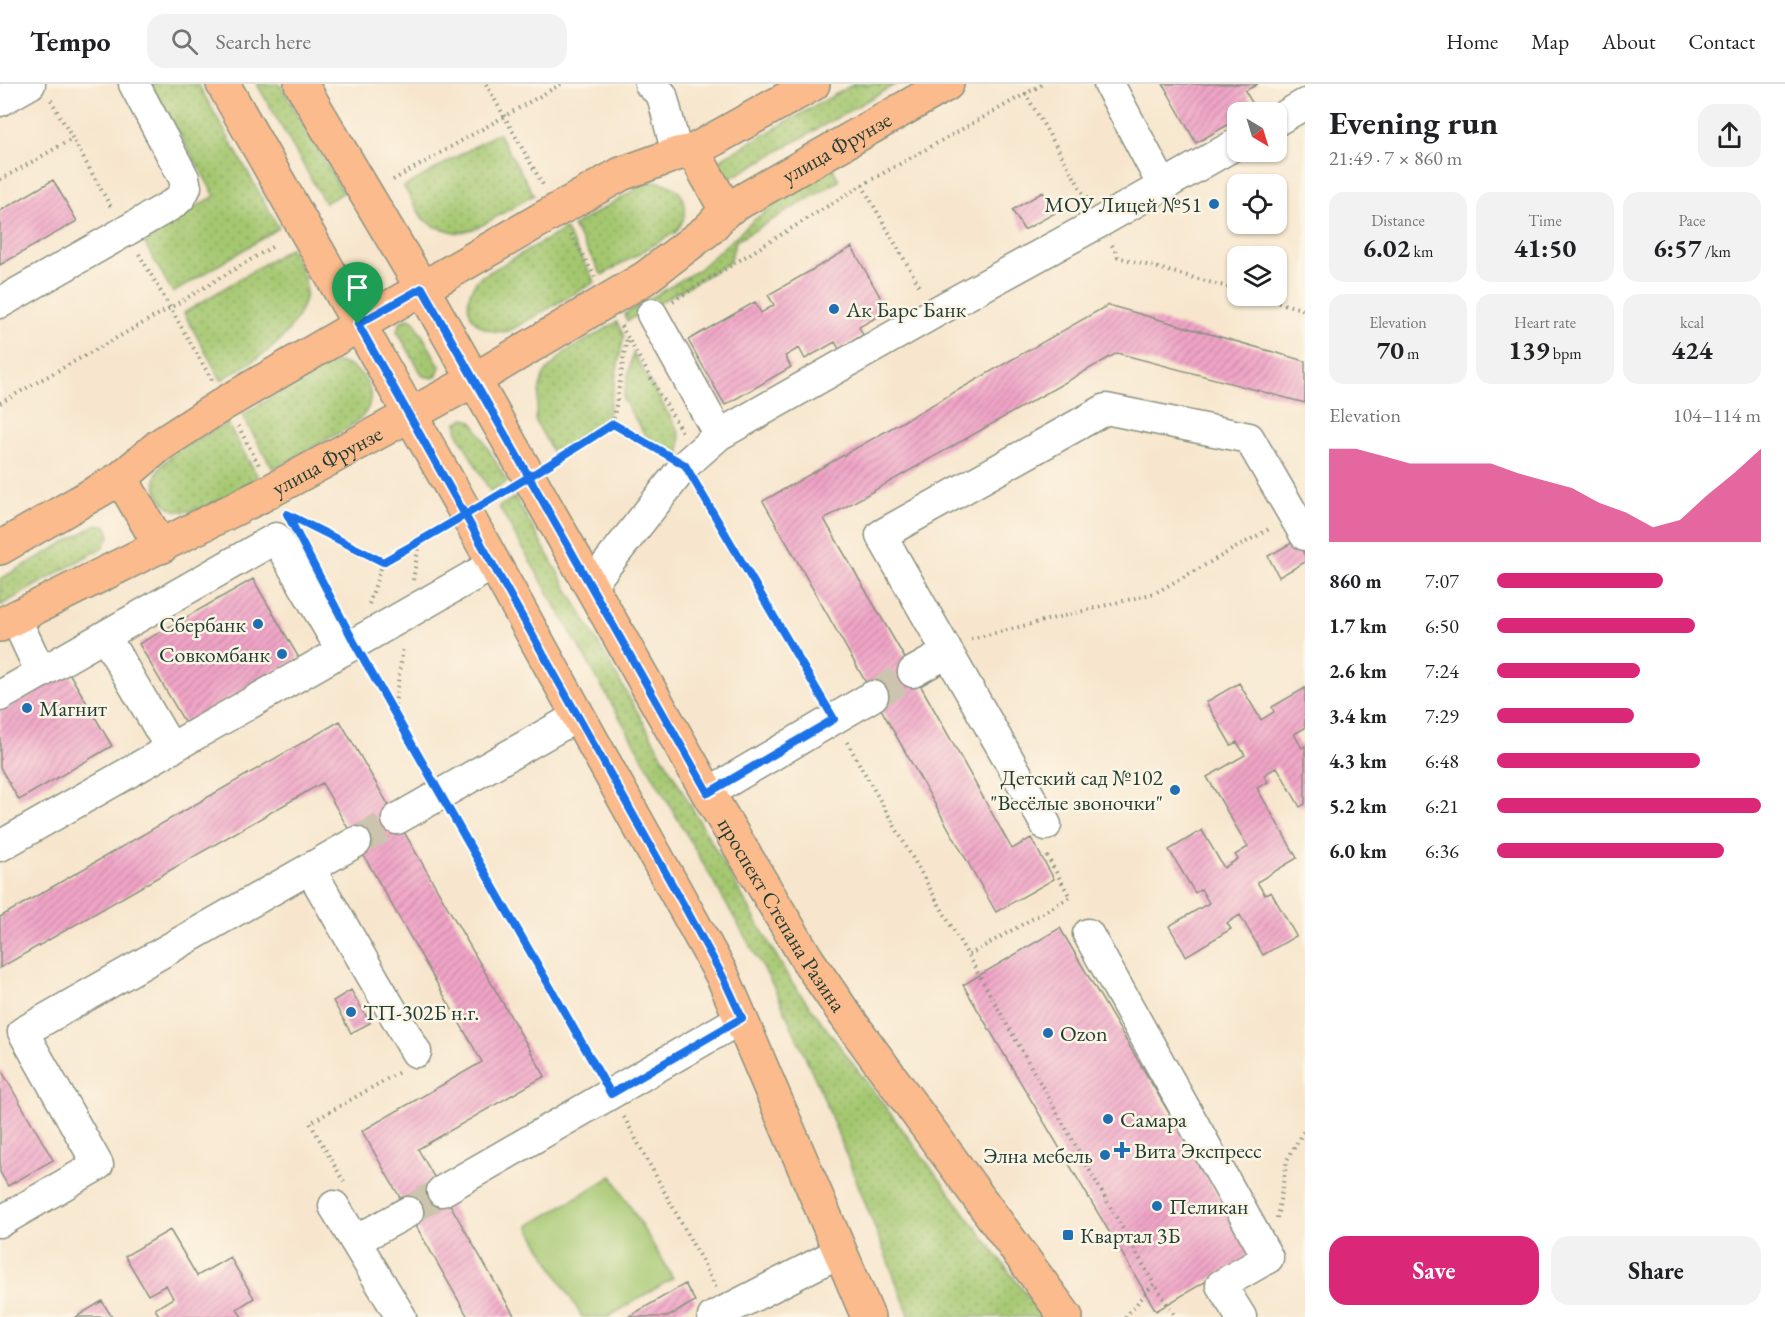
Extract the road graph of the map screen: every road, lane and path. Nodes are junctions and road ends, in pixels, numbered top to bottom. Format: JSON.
{"nodes":[{"id":1,"x":134,"y":84,"type":"edge"},
{"id":2,"x":223,"y":84,"type":"edge"},
{"id":3,"x":301,"y":84,"type":"edge"},
{"id":4,"x":486,"y":84,"type":"edge"},
{"id":5,"x":561,"y":84,"type":"edge"},
{"id":6,"x":813,"y":84,"type":"edge"},
{"id":7,"x":947,"y":84,"type":"edge"},
{"id":8,"x":1043,"y":84,"type":"edge"},
{"id":9,"x":1109,"y":84,"type":"edge"},
{"id":10,"x":665,"y":88,"type":"edge"},
{"id":11,"x":39,"y":89,"type":"edge"},
{"id":12,"x":0,"y":101,"type":"edge"},
{"id":13,"x":1305,"y":104,"type":"edge"},
{"id":14,"x":1287,"y":115,"type":"edge"},
{"id":15,"x":504,"y":117,"type":"junction"},
{"id":16,"x":72,"y":139,"type":"junction"},
{"id":17,"x":1227,"y":149,"type":"edge"},
{"id":18,"x":685,"y":152,"type":"junction"},
{"id":19,"x":0,"y":180,"type":"edge"},
{"id":20,"x":393,"y":180,"type":"dead end"},
{"id":21,"x":862,"y":185,"type":"junction"},
{"id":22,"x":1163,"y":186,"type":"junction"},
{"id":23,"x":726,"y":210,"type":"junction"},
{"id":24,"x":126,"y":232,"type":"junction"},
{"id":25,"x":275,"y":245,"type":"dead end"},
{"id":26,"x":422,"y":288,"type":"junction"},
{"id":27,"x":0,"y":303,"type":"edge"},
{"id":28,"x":1287,"y":305,"type":"edge"},
{"id":29,"x":170,"y":308,"type":"junction"},
{"id":30,"x":1305,"y":310,"type":"edge"},
{"id":31,"x":934,"y":313,"type":"junction"},
{"id":32,"x":652,"y":314,"type":"junction"},
{"id":33,"x":358,"y":324,"type":"junction"},
{"id":34,"x":474,"y":380,"type":"junction"},
{"id":35,"x":0,"y":403,"type":"edge"},
{"id":36,"x":409,"y":416,"type":"junction"},
{"id":37,"x":613,"y":424,"type":"junction"},
{"id":38,"x":719,"y":435,"type":"junction"},
{"id":39,"x":685,"y":465,"type":"junction"},
{"id":40,"x":121,"y":478,"type":"junction"},
{"id":41,"x":530,"y":478,"type":"junction"},
{"id":42,"x":287,"y":514,"type":"dead end"},
{"id":43,"x":467,"y":515,"type":"junction"},
{"id":44,"x":1299,"y":525,"type":"edge"},
{"id":45,"x":161,"y":547,"type":"junction"},
{"id":46,"x":0,"y":548,"type":"edge"},
{"id":47,"x":494,"y":564,"type":"junction"},
{"id":48,"x":590,"y":586,"type":"junction"},
{"id":49,"x":8,"y":621,"type":"edge"},
{"id":50,"x":105,"y":636,"type":"junction"},
{"id":51,"x":348,"y":648,"type":"junction"},
{"id":52,"x":945,"y":649,"type":"junction"},
{"id":53,"x":913,"y":672,"type":"tunnel mouth"},
{"id":54,"x":41,"y":673,"type":"junction"},
{"id":55,"x":0,"y":696,"type":"edge"},
{"id":56,"x":873,"y":696,"type":"tunnel mouth"},
{"id":57,"x":578,"y":716,"type":"junction"},
{"id":58,"x":834,"y":719,"type":"junction"},
{"id":59,"x":171,"y":749,"type":"junction"},
{"id":60,"x":708,"y":793,"type":"junction"},
{"id":61,"x":441,"y":795,"type":"junction"},
{"id":62,"x":397,"y":819,"type":"tunnel mouth"},
{"id":63,"x":1043,"y":835,"type":"joint"},
{"id":64,"x":356,"y":842,"type":"tunnel mouth"},
{"id":65,"x":0,"y":846,"type":"edge"},
{"id":66,"x":310,"y":869,"type":"junction"},
{"id":67,"x":1088,"y":934,"type":"dead end"},
{"id":68,"x":969,"y":955,"type":"junction"},
{"id":69,"x":742,"y":1018,"type":"junction"},
{"id":70,"x":411,"y":1060,"type":"joint"},
{"id":71,"x":611,"y":1094,"type":"junction"},
{"id":72,"x":442,"y":1191,"type":"tunnel mouth"},
{"id":73,"x":342,"y":1199,"type":"joint"},
{"id":74,"x":408,"y":1212,"type":"tunnel mouth"},
{"id":75,"x":0,"y":1222,"type":"edge"},
{"id":76,"x":355,"y":1241,"type":"junction"},
{"id":77,"x":840,"y":1252,"type":"junction"},
{"id":78,"x":1154,"y":1284,"type":"junction"},
{"id":79,"x":720,"y":1313,"type":"edge"},
{"id":80,"x":401,"y":1317,"type":"edge"},
{"id":81,"x":868,"y":1317,"type":"edge"},
{"id":82,"x":1066,"y":1317,"type":"edge"},
{"id":83,"x":1125,"y":1317,"type":"edge"},
{"id":84,"x":1176,"y":1317,"type":"edge"},
{"id":85,"x":1241,"y":1317,"type":"edge"}],
"edges":[{"from":1,"to":24,"type":"lane"},
{"from":2,"to":33,"type":"main road"},
{"from":3,"to":26,"type":"main road","name":"проспект Степана Разина"},
{"from":4,"to":15,"type":"path"},
{"from":5,"to":15,"type":"path"},
{"from":6,"to":18,"type":"main road"},
{"from":7,"to":23,"type":"main road","name":"улица Фрунзе"},
{"from":8,"to":21,"type":"path"},
{"from":9,"to":22,"type":"lane"},
{"from":10,"to":18,"type":"lane"},
{"from":11,"to":12,"type":"lane"},
{"from":11,"to":16,"type":"path"},
{"from":13,"to":14,"type":"lane"},
{"from":15,"to":20,"type":"path"},
{"from":16,"to":19,"type":"path"},
{"from":16,"to":24,"type":"path"},
{"from":17,"to":22,"type":"lane"},
{"from":18,"to":23,"type":"main road"},
{"from":18,"to":26,"type":"main road"},
{"from":21,"to":31,"type":"path"},
{"from":21,"to":32,"type":"path"},
{"from":22,"to":31,"type":"lane"},
{"from":23,"to":34,"type":"main road","name":"улица Фрунзе"},
{"from":24,"to":27,"type":"lane"},
{"from":24,"to":29,"type":"path"},
{"from":25,"to":29,"type":"path"},
{"from":26,"to":33,"type":"main road"},
{"from":26,"to":34,"type":"main road","name":"проспект Степана Разина"},
{"from":28,"to":30,"type":"path"},
{"from":29,"to":35,"type":"path"},
{"from":31,"to":38,"type":"lane"},
{"from":32,"to":37,"type":"path"},
{"from":32,"to":38,"type":"lane"},
{"from":33,"to":36,"type":"main road"},
{"from":33,"to":40,"type":"main road"},
{"from":34,"to":36,"type":"main road","name":"улица Фрунзе"},
{"from":34,"to":41,"type":"main road","name":"проспект Степана Разина"},
{"from":36,"to":43,"type":"main road"},
{"from":36,"to":45,"type":"main road","name":"улица Фрунзе"},
{"from":37,"to":39,"type":"path"},
{"from":37,"to":41,"type":"path"},
{"from":38,"to":39,"type":"lane"},
{"from":39,"to":48,"type":"lane"},
{"from":39,"to":58,"type":"path"},
{"from":40,"to":45,"type":"main road"},
{"from":40,"to":46,"type":"main road"},
{"from":41,"to":43,"type":"path"},
{"from":41,"to":48,"type":"main road","name":"проспект Степана Разина"},
{"from":42,"to":43,"type":"path"},
{"from":43,"to":47,"type":"main road"},
{"from":44,"to":52,"type":"path"},
{"from":44,"to":52,"type":"lane"},
{"from":45,"to":49,"type":"main road","name":"улица Фрунзе"},
{"from":47,"to":51,"type":"lane"},
{"from":47,"to":57,"type":"main road"},
{"from":48,"to":60,"type":"main road","name":"проспект Степана Разина"},
{"from":49,"to":54,"type":"lane"},
{"from":50,"to":51,"type":"lane"},
{"from":50,"to":54,"type":"lane"},
{"from":50,"to":59,"type":"lane"},
{"from":51,"to":59,"type":"lane"},
{"from":51,"to":61,"type":"path"},
{"from":52,"to":53,"type":"lane"},
{"from":52,"to":63,"type":"lane"},
{"from":54,"to":55,"type":"lane"},
{"from":56,"to":58,"type":"lane"},
{"from":57,"to":61,"type":"lane"},
{"from":57,"to":69,"type":"main road"},
{"from":58,"to":60,"type":"lane"},
{"from":58,"to":68,"type":"path"},
{"from":59,"to":65,"type":"lane"},
{"from":60,"to":82,"type":"main road","name":"проспект Степана Разина"},
{"from":61,"to":62,"type":"lane"},
{"from":61,"to":71,"type":"path"},
{"from":63,"to":68,"type":"path"},
{"from":64,"to":66,"type":"lane"},
{"from":66,"to":70,"type":"lane"},
{"from":66,"to":75,"type":"lane"},
{"from":67,"to":85,"type":"lane"},
{"from":68,"to":78,"type":"path"},
{"from":69,"to":71,"type":"lane"},
{"from":69,"to":77,"type":"main road"},
{"from":70,"to":73,"type":"path"},
{"from":71,"to":72,"type":"lane"},
{"from":71,"to":79,"type":"path"},
{"from":73,"to":76,"type":"lane"},
{"from":74,"to":76,"type":"lane"},
{"from":76,"to":80,"type":"lane"},
{"from":77,"to":79,"type":"lane"},
{"from":77,"to":81,"type":"main road"},
{"from":78,"to":83,"type":"path"},
{"from":78,"to":84,"type":"path"}]}
